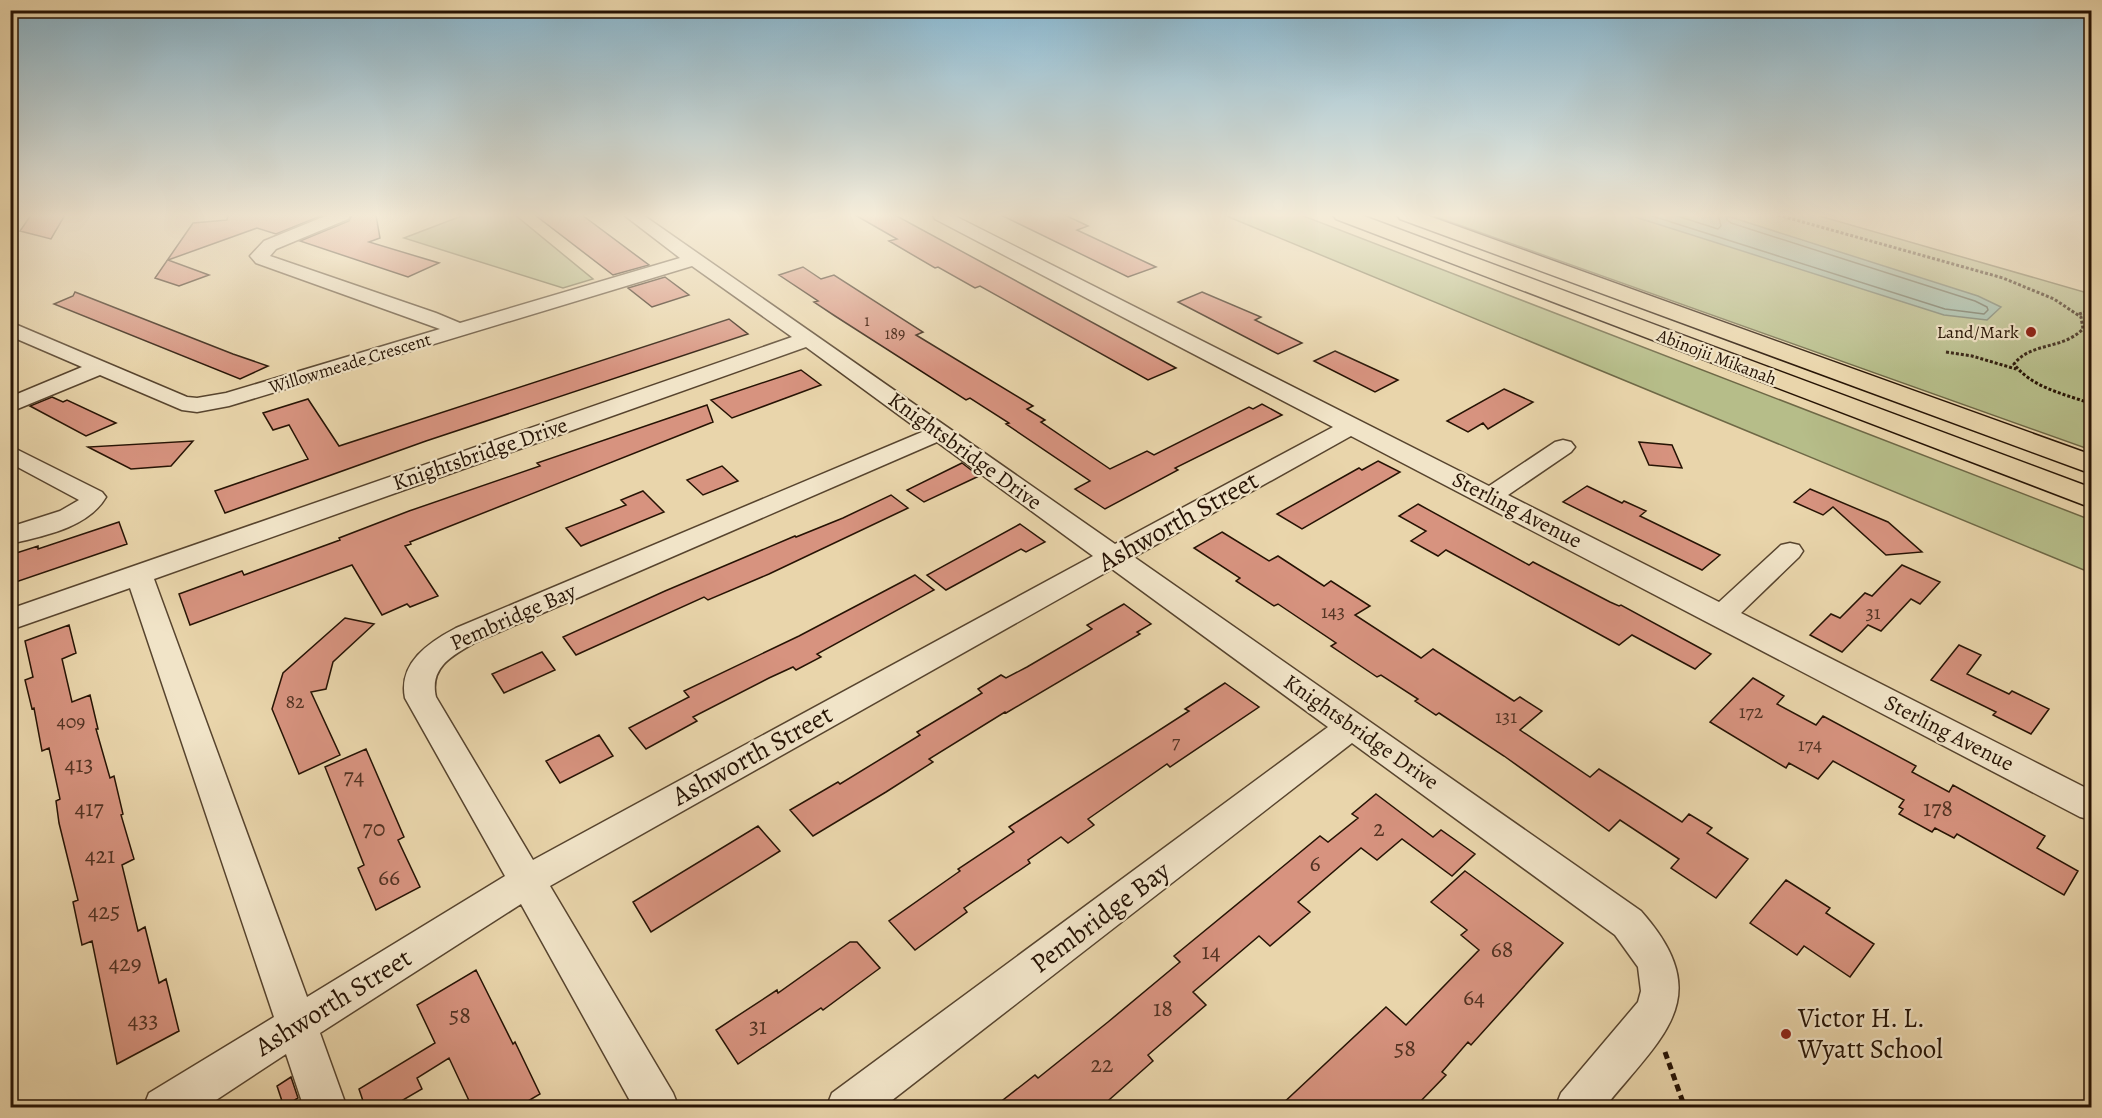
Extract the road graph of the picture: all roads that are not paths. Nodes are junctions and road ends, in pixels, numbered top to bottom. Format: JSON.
{"nodes":[{"id":1,"x":283,"y":267,"type":"edge"},
{"id":2,"x":668,"y":267,"type":"edge"},
{"id":3,"x":707,"y":267,"type":"edge"},
{"id":4,"x":1043,"y":267,"type":"edge"},
{"id":5,"x":1480,"y":267,"type":"edge"},
{"id":6,"x":1550,"y":267,"type":"edge"},
{"id":7,"x":10,"y":327,"type":"edge"},
{"id":8,"x":458,"y":330,"type":"junction"},
{"id":9,"x":808,"y":339,"type":"junction"},
{"id":10,"x":102,"y":367,"type":"junction"},
{"id":11,"x":10,"y":405,"type":"edge"},
{"id":12,"x":1353,"y":426,"type":"junction"},
{"id":13,"x":939,"y":433,"type":"junction"},
{"id":14,"x":1563,"y":447,"type":"dead end"},
{"id":15,"x":10,"y":453,"type":"edge"},
{"id":16,"x":2091,"y":465,"type":"edge"},
{"id":17,"x":1490,"y":496,"type":"junction"},
{"id":18,"x":2091,"y":499,"type":"edge"},
{"id":19,"x":10,"y":536,"type":"edge"},
{"id":20,"x":1790,"y":551,"type":"dead end"},
{"id":21,"x":1113,"y":557,"type":"junction"},
{"id":22,"x":139,"y":575,"type":"junction"},
{"id":23,"x":1721,"y":616,"type":"junction"},
{"id":24,"x":10,"y":620,"type":"edge"},
{"id":25,"x":1352,"y":726,"type":"junction"},
{"id":26,"x":2091,"y":807,"type":"edge"},
{"id":27,"x":527,"y":881,"type":"junction"},
{"id":28,"x":297,"y":1024,"type":"junction"},
{"id":29,"x":164,"y":1107,"type":"edge"},
{"id":30,"x":326,"y":1107,"type":"edge"},
{"id":31,"x":658,"y":1107,"type":"edge"},
{"id":32,"x":847,"y":1107,"type":"edge"},
{"id":33,"x":1576,"y":1107,"type":"edge"}],
"edges":[{"from":1,"to":8,"type":"street"},
{"from":2,"to":8,"type":"street","name":"Willowmeade Crescent"},
{"from":3,"to":9,"type":"street"},
{"from":4,"to":12,"type":"street","name":"Sterling Avenue"},
{"from":5,"to":18,"type":"main road","name":"Abinojii Mikanah"},
{"from":6,"to":16,"type":"main road","name":"Abinojii Mikanah"},
{"from":7,"to":10,"type":"street","name":"Willowmeade Crescent"},
{"from":8,"to":10,"type":"street","name":"Willowmeade Crescent"},
{"from":9,"to":13,"type":"street","name":"Knightsbridge Drive"},
{"from":9,"to":22,"type":"street","name":"Knightsbridge Drive"},
{"from":10,"to":11,"type":"street"},
{"from":12,"to":17,"type":"street","name":"Sterling Avenue"},
{"from":12,"to":21,"type":"street","name":"Ashworth Street"},
{"from":13,"to":21,"type":"street","name":"Knightsbridge Drive"},
{"from":13,"to":27,"type":"street","name":"Pembridge Bay"},
{"from":14,"to":17,"type":"street"},
{"from":15,"to":19,"type":"street"},
{"from":17,"to":23,"type":"street","name":"Sterling Avenue"},
{"from":20,"to":23,"type":"street"},
{"from":21,"to":25,"type":"street","name":"Knightsbridge Drive"},
{"from":21,"to":27,"type":"street","name":"Ashworth Street"},
{"from":22,"to":24,"type":"street","name":"Knightsbridge Drive"},
{"from":22,"to":28,"type":"street"},
{"from":23,"to":26,"type":"street","name":"Sterling Avenue"},
{"from":25,"to":32,"type":"street","name":"Pembridge Bay"},
{"from":25,"to":33,"type":"street","name":"Knightsbridge Drive"},
{"from":27,"to":28,"type":"street","name":"Ashworth Street"},
{"from":27,"to":31,"type":"street","name":"Pembridge Bay"},
{"from":28,"to":29,"type":"street","name":"Ashworth Street"},
{"from":28,"to":30,"type":"street"}]}
